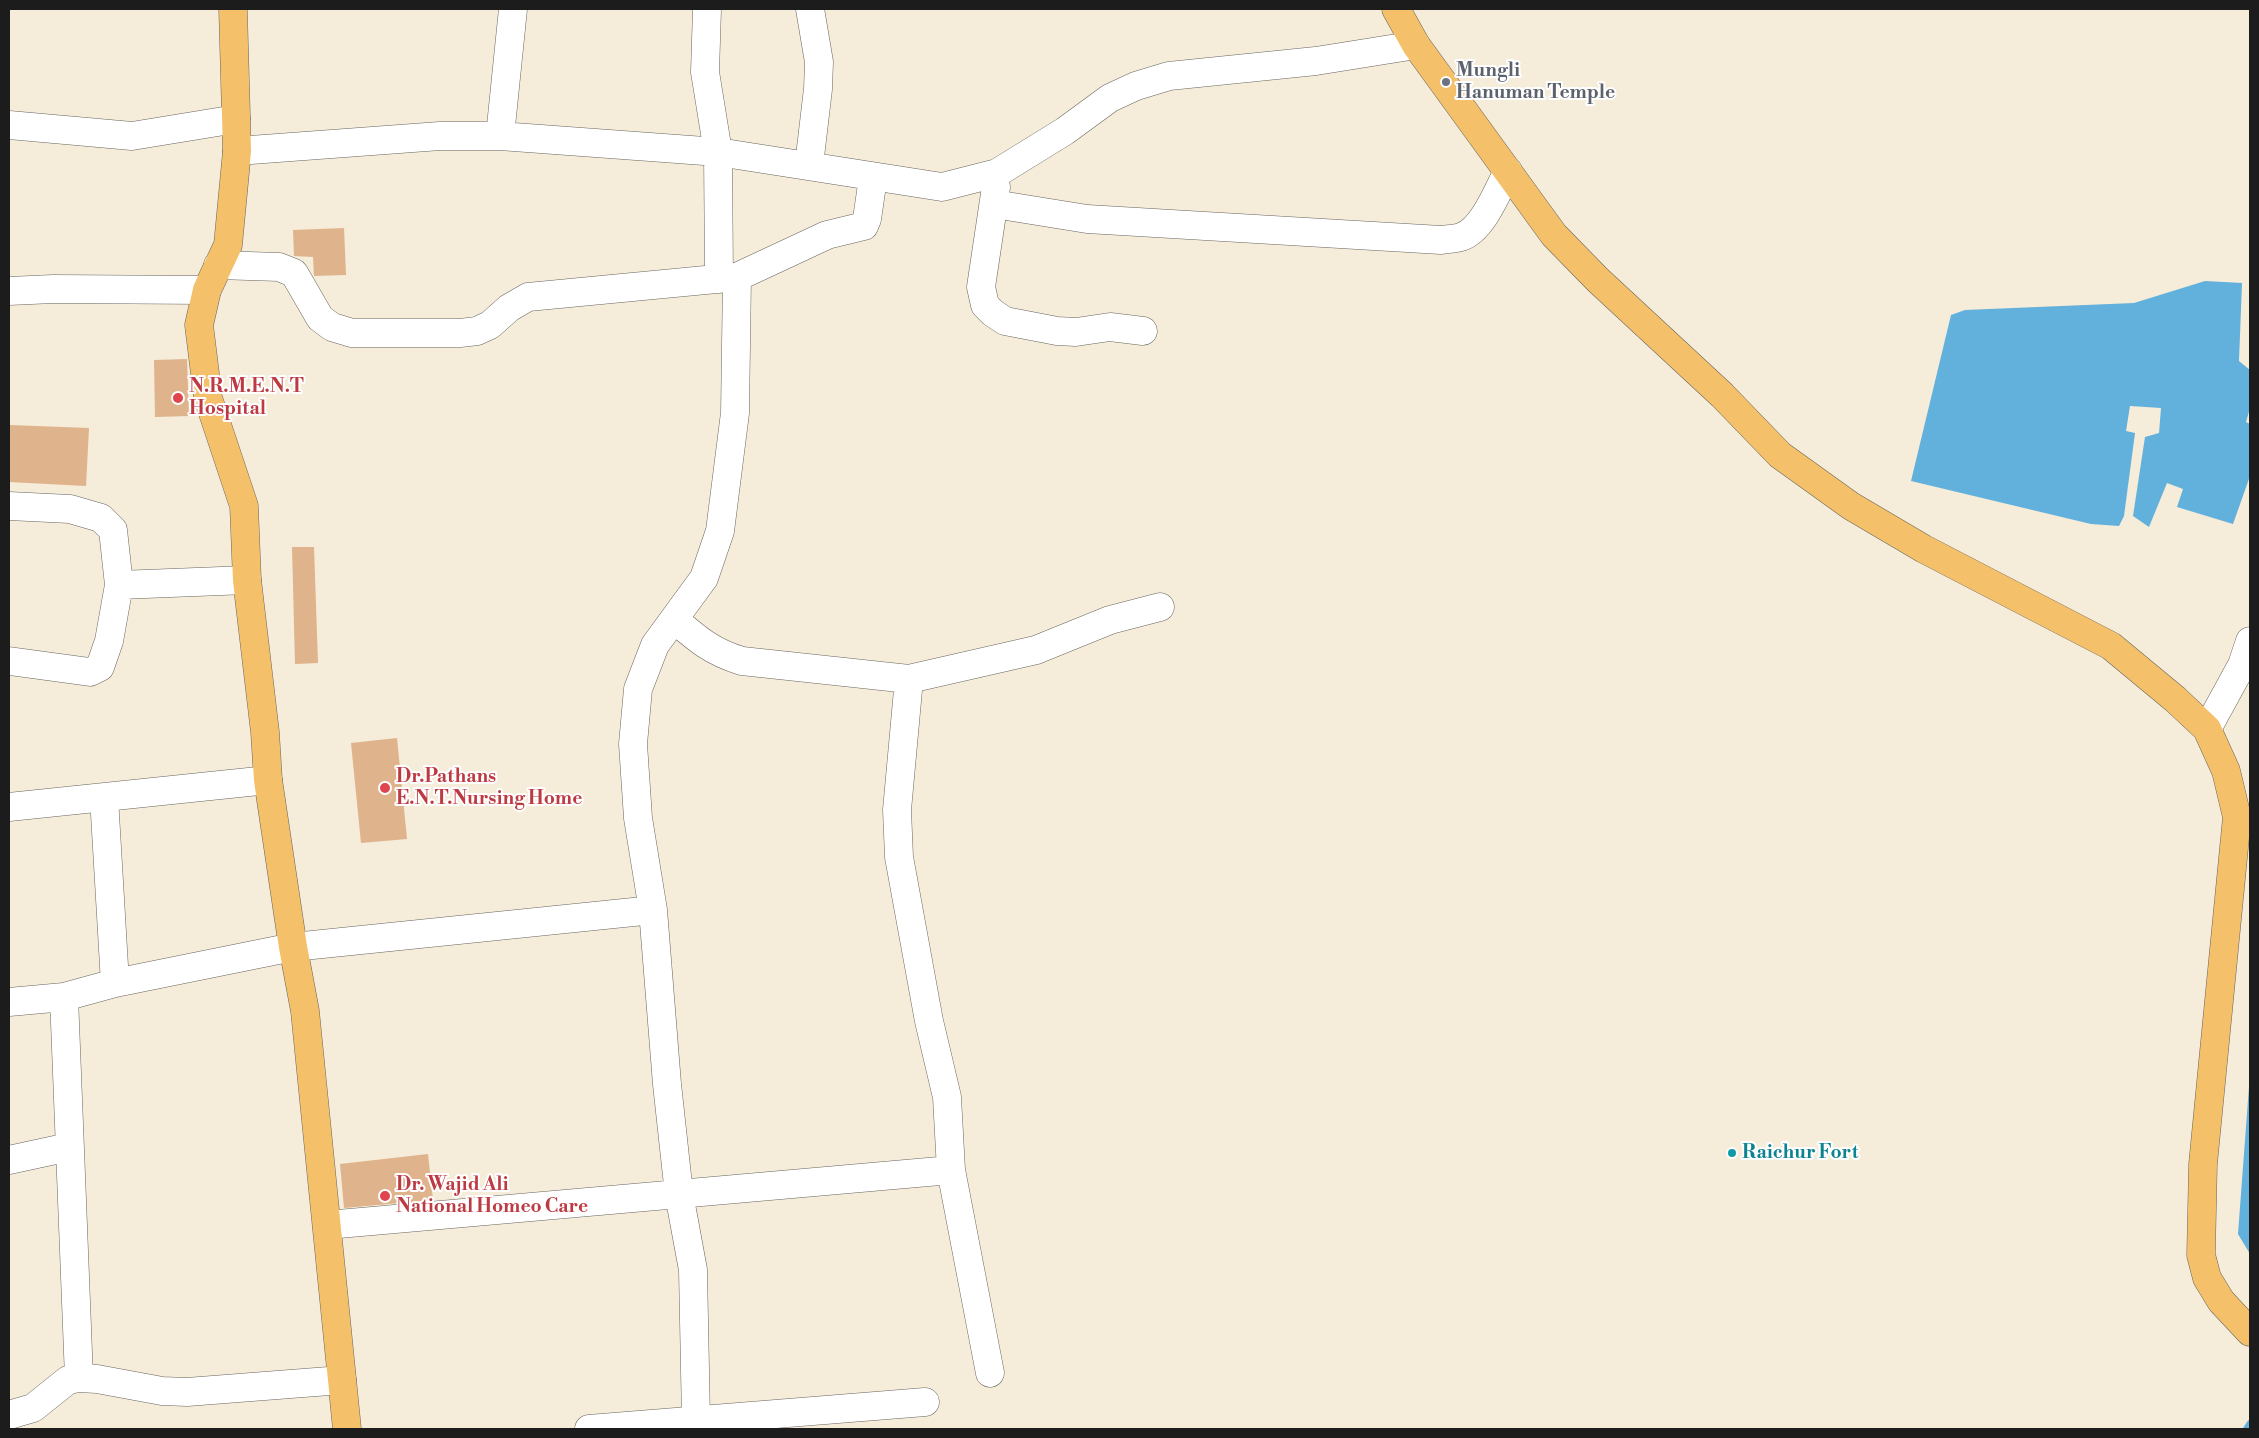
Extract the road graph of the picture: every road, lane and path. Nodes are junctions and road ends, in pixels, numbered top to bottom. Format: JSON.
{"nodes":[{"id":1,"x":233,"y":9,"type":"edge"},
{"id":2,"x":513,"y":9,"type":"edge"},
{"id":3,"x":707,"y":9,"type":"edge"},
{"id":4,"x":810,"y":9,"type":"edge"},
{"id":5,"x":1396,"y":9,"type":"edge"},
{"id":6,"x":1416,"y":45,"type":"junction"},
{"id":7,"x":236,"y":119,"type":"junction"},
{"id":8,"x":9,"y":125,"type":"edge"},
{"id":9,"x":500,"y":136,"type":"junction"},
{"id":10,"x":237,"y":151,"type":"junction"},
{"id":11,"x":718,"y":152,"type":"junction"},
{"id":12,"x":809,"y":165,"type":"junction"},
{"id":13,"x":1508,"y":171,"type":"junction"},
{"id":14,"x":997,"y":173,"type":"junction"},
{"id":15,"x":873,"y":178,"type":"junction"},
{"id":16,"x":994,"y":204,"type":"junction"},
{"id":17,"x":218,"y":265,"type":"junction"},
{"id":18,"x":728,"y":278,"type":"junction"},
{"id":19,"x":207,"y":290,"type":"junction"},
{"id":20,"x":9,"y":291,"type":"edge"},
{"id":21,"x":1143,"y":331,"type":"dead end"},
{"id":22,"x":9,"y":506,"type":"edge"},
{"id":23,"x":247,"y":580,"type":"junction"},
{"id":24,"x":119,"y":585,"type":"junction"},
{"id":25,"x":1160,"y":607,"type":"dead end"},
{"id":26,"x":674,"y":620,"type":"junction"},
{"id":27,"x":2250,"y":641,"type":"edge"},
{"id":28,"x":9,"y":661,"type":"edge"},
{"id":29,"x":909,"y":679,"type":"junction"},
{"id":30,"x":2208,"y":729,"type":"junction"},
{"id":31,"x":268,"y":780,"type":"junction"},
{"id":32,"x":104,"y":797,"type":"junction"},
{"id":33,"x":9,"y":807,"type":"edge"},
{"id":34,"x":653,"y":910,"type":"junction"},
{"id":35,"x":293,"y":947,"type":"junction"},
{"id":36,"x":115,"y":983,"type":"junction"},
{"id":37,"x":64,"y":996,"type":"junction"},
{"id":38,"x":9,"y":1002,"type":"edge"},
{"id":39,"x":69,"y":1147,"type":"junction"},
{"id":40,"x":9,"y":1160,"type":"edge"},
{"id":41,"x":951,"y":1170,"type":"junction"},
{"id":42,"x":679,"y":1194,"type":"junction"},
{"id":43,"x":327,"y":1225,"type":"junction"},
{"id":44,"x":2250,"y":1332,"type":"edge"},
{"id":45,"x":990,"y":1373,"type":"dead end"},
{"id":46,"x":79,"y":1378,"type":"junction"},
{"id":47,"x":342,"y":1380,"type":"junction"},
{"id":48,"x":925,"y":1402,"type":"dead end"},
{"id":49,"x":9,"y":1415,"type":"edge"},
{"id":50,"x":700,"y":1424,"type":"edge"},
{"id":51,"x":346,"y":1429,"type":"edge"},
{"id":52,"x":589,"y":1429,"type":"edge"}],
"edges":[{"from":1,"to":7,"type":"main road"},
{"from":2,"to":9,"type":"street"},
{"from":3,"to":11,"type":"street"},
{"from":4,"to":12,"type":"street"},
{"from":5,"to":6,"type":"main road"},
{"from":6,"to":13,"type":"main road"},
{"from":6,"to":14,"type":"street"},
{"from":7,"to":8,"type":"street"},
{"from":7,"to":10,"type":"main road"},
{"from":9,"to":10,"type":"street"},
{"from":9,"to":11,"type":"street"},
{"from":10,"to":17,"type":"main road"},
{"from":11,"to":12,"type":"street"},
{"from":11,"to":18,"type":"street"},
{"from":12,"to":15,"type":"street"},
{"from":13,"to":16,"type":"street"},
{"from":13,"to":30,"type":"main road"},
{"from":14,"to":15,"type":"street"},
{"from":14,"to":16,"type":"street"},
{"from":15,"to":18,"type":"street"},
{"from":16,"to":21,"type":"street"},
{"from":17,"to":18,"type":"street"},
{"from":17,"to":19,"type":"main road"},
{"from":18,"to":26,"type":"street"},
{"from":19,"to":20,"type":"street"},
{"from":19,"to":23,"type":"main road"},
{"from":22,"to":24,"type":"street"},
{"from":23,"to":24,"type":"street"},
{"from":23,"to":31,"type":"main road"},
{"from":24,"to":28,"type":"street"},
{"from":25,"to":29,"type":"street"},
{"from":26,"to":29,"type":"street"},
{"from":26,"to":34,"type":"street"},
{"from":27,"to":30,"type":"street"},
{"from":29,"to":41,"type":"street"},
{"from":30,"to":44,"type":"main road"},
{"from":31,"to":32,"type":"street"},
{"from":31,"to":35,"type":"main road"},
{"from":32,"to":33,"type":"street"},
{"from":32,"to":36,"type":"street"},
{"from":34,"to":35,"type":"street"},
{"from":34,"to":42,"type":"street"},
{"from":35,"to":36,"type":"street"},
{"from":35,"to":43,"type":"main road"},
{"from":36,"to":37,"type":"street"},
{"from":37,"to":38,"type":"street"},
{"from":37,"to":39,"type":"street"},
{"from":39,"to":40,"type":"street"},
{"from":39,"to":46,"type":"street"},
{"from":41,"to":42,"type":"street"},
{"from":41,"to":45,"type":"street"},
{"from":42,"to":43,"type":"street"},
{"from":42,"to":50,"type":"street"},
{"from":43,"to":47,"type":"main road"},
{"from":46,"to":47,"type":"street"},
{"from":46,"to":49,"type":"street"},
{"from":47,"to":51,"type":"main road"},
{"from":48,"to":50,"type":"street"},
{"from":50,"to":52,"type":"street"}]}
